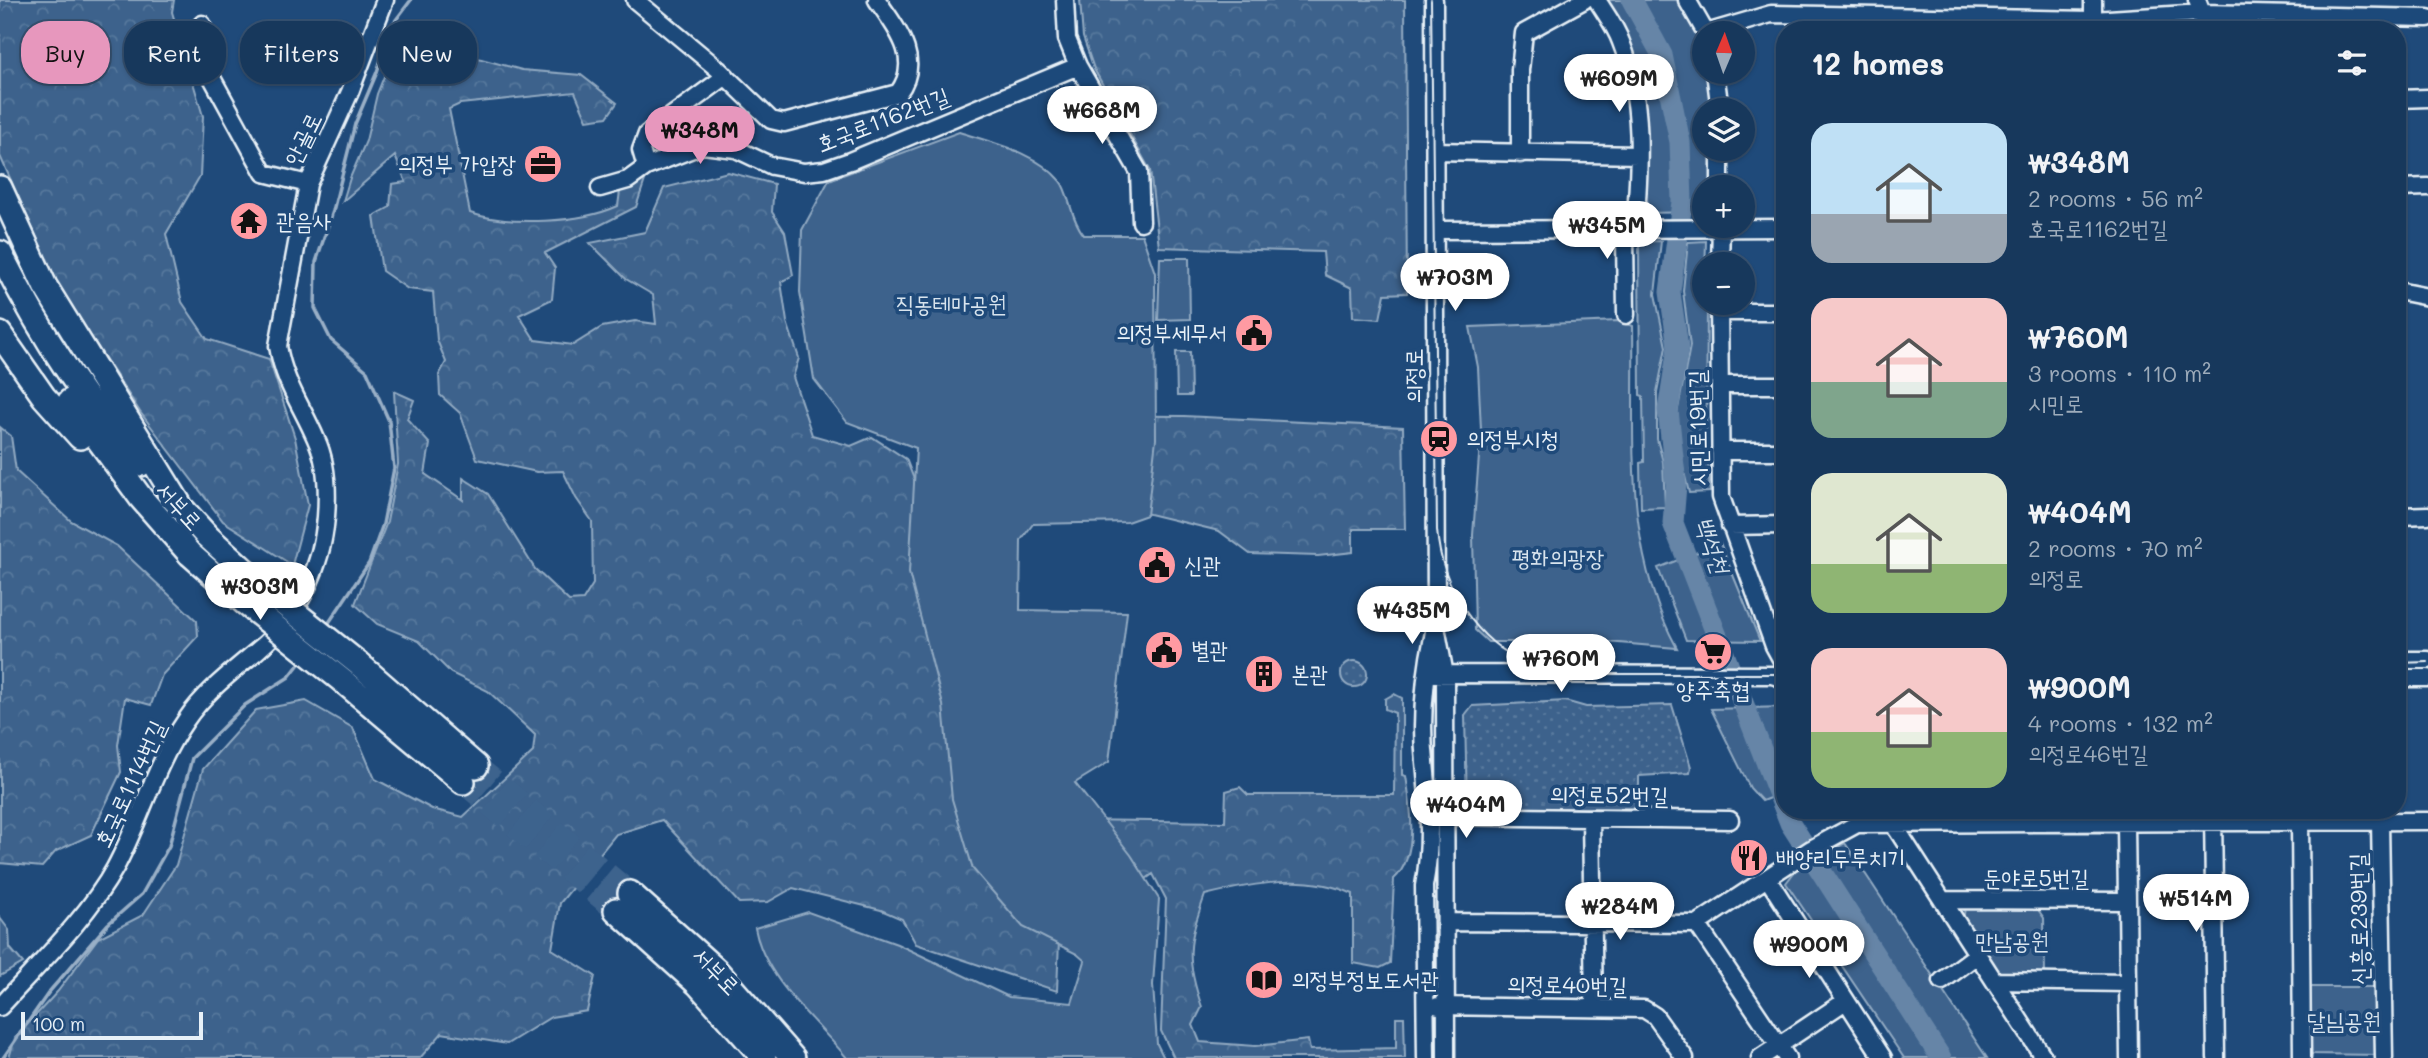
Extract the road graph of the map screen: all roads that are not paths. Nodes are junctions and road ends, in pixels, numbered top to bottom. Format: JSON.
{"nodes":[{"id":1,"x":385,"y":0,"type":"edge"},
{"id":2,"x":635,"y":0,"type":"edge"},
{"id":3,"x":877,"y":0,"type":"edge"},
{"id":4,"x":1065,"y":0,"type":"edge"},
{"id":5,"x":1434,"y":0,"type":"edge"},
{"id":6,"x":1584,"y":0,"type":"edge"},
{"id":7,"x":1597,"y":0,"type":"edge"},
{"id":8,"x":1687,"y":0,"type":"edge"},
{"id":9,"x":2093,"y":0,"type":"edge"},
{"id":10,"x":2151,"y":0,"type":"edge"},
{"id":11,"x":2200,"y":6,"type":"edge"},
{"id":12,"x":1772,"y":7,"type":"edge"},
{"id":13,"x":2151,"y":18,"type":"junction"},
{"id":14,"x":2428,"y":18,"type":"edge"},
{"id":15,"x":2093,"y":20,"type":"junction"},
{"id":16,"x":1699,"y":21,"type":"edge"},
{"id":17,"x":1736,"y":21,"type":"edge"},
{"id":18,"x":1078,"y":66,"type":"junction"},
{"id":19,"x":726,"y":76,"type":"junction"},
{"id":20,"x":215,"y":84,"type":"edge"},
{"id":21,"x":2428,"y":98,"type":"edge"},
{"id":22,"x":2406,"y":99,"type":"edge"},
{"id":23,"x":1435,"y":151,"type":"junction"},
{"id":24,"x":1520,"y":154,"type":"junction"},
{"id":25,"x":1638,"y":155,"type":"junction"},
{"id":26,"x":646,"y":167,"type":"junction"},
{"id":27,"x":308,"y":184,"type":"junction"},
{"id":28,"x":2428,"y":187,"type":"edge"},
{"id":29,"x":0,"y":188,"type":"edge"},
{"id":30,"x":600,"y":188,"type":"dead end"},
{"id":31,"x":2406,"y":188,"type":"edge"},
{"id":32,"x":1141,"y":222,"type":"dead end"},
{"id":33,"x":1692,"y":227,"type":"edge"},
{"id":34,"x":1637,"y":228,"type":"junction"},
{"id":35,"x":1755,"y":228,"type":"edge"},
{"id":36,"x":1776,"y":228,"type":"edge"},
{"id":37,"x":1436,"y":230,"type":"junction"},
{"id":38,"x":0,"y":253,"type":"edge"},
{"id":39,"x":0,"y":285,"type":"edge"},
{"id":40,"x":2406,"y":293,"type":"edge"},
{"id":41,"x":2428,"y":297,"type":"edge"},
{"id":42,"x":1755,"y":310,"type":"edge"},
{"id":43,"x":1776,"y":311,"type":"edge"},
{"id":44,"x":1626,"y":315,"type":"dead end"},
{"id":45,"x":1719,"y":315,"type":"edge"},
{"id":46,"x":0,"y":334,"type":"edge"},
{"id":47,"x":1720,"y":385,"type":"junction"},
{"id":48,"x":1776,"y":385,"type":"edge"},
{"id":49,"x":1776,"y":451,"type":"edge"},
{"id":50,"x":1720,"y":452,"type":"junction"},
{"id":51,"x":141,"y":498,"type":"junction"},
{"id":52,"x":180,"y":505,"type":"junction"},
{"id":53,"x":2428,"y":515,"type":"edge"},
{"id":54,"x":2406,"y":516,"type":"edge"},
{"id":55,"x":1776,"y":525,"type":"edge"},
{"id":56,"x":1730,"y":526,"type":"junction"},
{"id":57,"x":1436,"y":626,"type":"junction"},
{"id":58,"x":1776,"y":653,"type":"edge"},
{"id":59,"x":2406,"y":660,"type":"edge"},
{"id":60,"x":2428,"y":660,"type":"edge"},
{"id":61,"x":1776,"y":670,"type":"edge"},
{"id":62,"x":1425,"y":674,"type":"junction"},
{"id":63,"x":1446,"y":675,"type":"junction"},
{"id":64,"x":2406,"y":678,"type":"edge"},
{"id":65,"x":2428,"y":678,"type":"edge"},
{"id":66,"x":1445,"y":816,"type":"junction"},
{"id":67,"x":1591,"y":818,"type":"junction"},
{"id":68,"x":1951,"y":819,"type":"edge"},
{"id":69,"x":2022,"y":819,"type":"edge"},
{"id":70,"x":2176,"y":819,"type":"edge"},
{"id":71,"x":2213,"y":819,"type":"edge"},
{"id":72,"x":2265,"y":819,"type":"edge"},
{"id":73,"x":1730,"y":820,"type":"dead end"},
{"id":74,"x":1850,"y":821,"type":"edge"},
{"id":75,"x":2300,"y":821,"type":"junction"},
{"id":76,"x":2380,"y":821,"type":"junction"},
{"id":77,"x":2428,"y":821,"type":"edge"},
{"id":78,"x":2126,"y":823,"type":"junction"},
{"id":79,"x":1894,"y":825,"type":"junction"},
{"id":80,"x":1773,"y":876,"type":"junction"},
{"id":81,"x":1944,"y":901,"type":"junction"},
{"id":82,"x":2127,"y":901,"type":"junction"},
{"id":83,"x":1448,"y":922,"type":"junction"},
{"id":84,"x":1591,"y":923,"type":"junction"},
{"id":85,"x":1697,"y":924,"type":"junction"},
{"id":86,"x":1978,"y":954,"type":"junction"},
{"id":87,"x":1942,"y":981,"type":"dead end"},
{"id":88,"x":1995,"y":981,"type":"junction"},
{"id":89,"x":2128,"y":983,"type":"junction"},
{"id":90,"x":1844,"y":1002,"type":"junction"},
{"id":91,"x":1447,"y":1006,"type":"junction"},
{"id":92,"x":0,"y":1007,"type":"edge"},
{"id":93,"x":1425,"y":1007,"type":"junction"},
{"id":94,"x":1594,"y":1008,"type":"junction"},
{"id":95,"x":1783,"y":1052,"type":"edge"},
{"id":96,"x":792,"y":1056,"type":"edge"},
{"id":97,"x":764,"y":1058,"type":"edge"},
{"id":98,"x":1426,"y":1058,"type":"edge"},
{"id":99,"x":1446,"y":1058,"type":"edge"},
{"id":100,"x":1685,"y":1058,"type":"edge"},
{"id":101,"x":1760,"y":1058,"type":"edge"},
{"id":102,"x":1883,"y":1058,"type":"edge"},
{"id":103,"x":2044,"y":1058,"type":"edge"},
{"id":104,"x":2129,"y":1058,"type":"edge"},
{"id":105,"x":2216,"y":1058,"type":"edge"},
{"id":106,"x":2302,"y":1058,"type":"edge"},
{"id":107,"x":2384,"y":1058,"type":"edge"}],
"edges":[{"from":1,"to":27,"type":"street","name":"안골로"},
{"from":2,"to":19,"type":"street"},
{"from":3,"to":19,"type":"street"},
{"from":4,"to":18,"type":"street"},
{"from":5,"to":23,"type":"street","name":"의정로"},
{"from":6,"to":24,"type":"street"},
{"from":7,"to":25,"type":"street"},
{"from":8,"to":16,"type":"street"},
{"from":9,"to":15,"type":"street"},
{"from":10,"to":13,"type":"street"},
{"from":11,"to":13,"type":"street"},
{"from":11,"to":14,"type":"street"},
{"from":12,"to":15,"type":"street"},
{"from":12,"to":17,"type":"street"},
{"from":13,"to":15,"type":"street"},
{"from":18,"to":26,"type":"street","name":"호국로1162번길"},
{"from":18,"to":32,"type":"street"},
{"from":19,"to":26,"type":"street"},
{"from":20,"to":27,"type":"street","name":"안골로"},
{"from":21,"to":22,"type":"street"},
{"from":23,"to":24,"type":"street"},
{"from":23,"to":37,"type":"street","name":"의정로"},
{"from":24,"to":25,"type":"street"},
{"from":25,"to":34,"type":"street"},
{"from":26,"to":30,"type":"street","name":"호국로1162번길"},
{"from":27,"to":92,"type":"street","name":"호국로1114번길"},
{"from":28,"to":31,"type":"street"},
{"from":29,"to":52,"type":"highway"},
{"from":33,"to":34,"type":"street"},
{"from":34,"to":37,"type":"street"},
{"from":34,"to":44,"type":"street"},
{"from":35,"to":36,"type":"street"},
{"from":37,"to":57,"type":"street","name":"의정로"},
{"from":38,"to":52,"type":"highway","name":"서부로"},
{"from":39,"to":51,"type":"highway","name":"서부로"},
{"from":40,"to":41,"type":"street"},
{"from":42,"to":43,"type":"street"},
{"from":45,"to":47,"type":"street","name":"시민로19번길"},
{"from":46,"to":51,"type":"highway"},
{"from":47,"to":48,"type":"street"},
{"from":47,"to":50,"type":"street","name":"시민로19번길"},
{"from":49,"to":50,"type":"street"},
{"from":50,"to":56,"type":"street","name":"시민로19번길"},
{"from":51,"to":52,"type":"highway","name":"서부로","bridge":true},
{"from":53,"to":54,"type":"street"},
{"from":55,"to":56,"type":"street"},
{"from":56,"to":58,"type":"street","name":"시민로19번길"},
{"from":57,"to":62,"type":"street","name":"의정로"},
{"from":57,"to":63,"type":"street","name":"의정로"},
{"from":59,"to":60,"type":"street"},
{"from":61,"to":63,"type":"street"},
{"from":62,"to":63,"type":"street"},
{"from":62,"to":93,"type":"street","name":"의정로"},
{"from":63,"to":66,"type":"street","name":"의정로"},
{"from":64,"to":65,"type":"street"},
{"from":66,"to":67,"type":"street","name":"의정로52번길"},
{"from":66,"to":83,"type":"street","name":"의정로"},
{"from":67,"to":73,"type":"street","name":"의정로52번길"},
{"from":67,"to":84,"type":"street"},
{"from":68,"to":79,"type":"street","name":"신흥로239번길"},
{"from":69,"to":78,"type":"street","name":"신흥로239번길"},
{"from":70,"to":78,"type":"street","name":"신흥로239번길"},
{"from":71,"to":105,"type":"street"},
{"from":72,"to":75,"type":"street","name":"신흥로239번길"},
{"from":74,"to":79,"type":"street","name":"신흥로239번길"},
{"from":74,"to":80,"type":"street"},
{"from":75,"to":76,"type":"street","name":"신흥로239번길"},
{"from":75,"to":106,"type":"street"},
{"from":76,"to":77,"type":"street","name":"신흥로239번길"},
{"from":76,"to":107,"type":"street","name":"신흥로239번길"},
{"from":78,"to":82,"type":"street"},
{"from":79,"to":81,"type":"street"},
{"from":80,"to":85,"type":"street"},
{"from":80,"to":90,"type":"street"},
{"from":81,"to":82,"type":"street","name":"둔야로5번길"},
{"from":81,"to":86,"type":"street"},
{"from":82,"to":89,"type":"street"},
{"from":83,"to":84,"type":"street"},
{"from":83,"to":91,"type":"street","name":"의정로"},
{"from":84,"to":85,"type":"street"},
{"from":84,"to":94,"type":"street"},
{"from":85,"to":95,"type":"street"},
{"from":86,"to":87,"type":"street"},
{"from":86,"to":88,"type":"street"},
{"from":88,"to":89,"type":"street"},
{"from":88,"to":103,"type":"street"},
{"from":89,"to":104,"type":"street"},
{"from":90,"to":95,"type":"street"},
{"from":90,"to":102,"type":"street"},
{"from":91,"to":93,"type":"street","name":"의정로40번길"},
{"from":91,"to":94,"type":"street","name":"의정로40번길"},
{"from":91,"to":99,"type":"street","name":"의정로"},
{"from":93,"to":98,"type":"street","name":"의정로"},
{"from":94,"to":100,"type":"street","name":"의정로40번길"},
{"from":95,"to":101,"type":"street"},
{"from":96,"to":97,"type":"highway","name":"서부로"}]}
